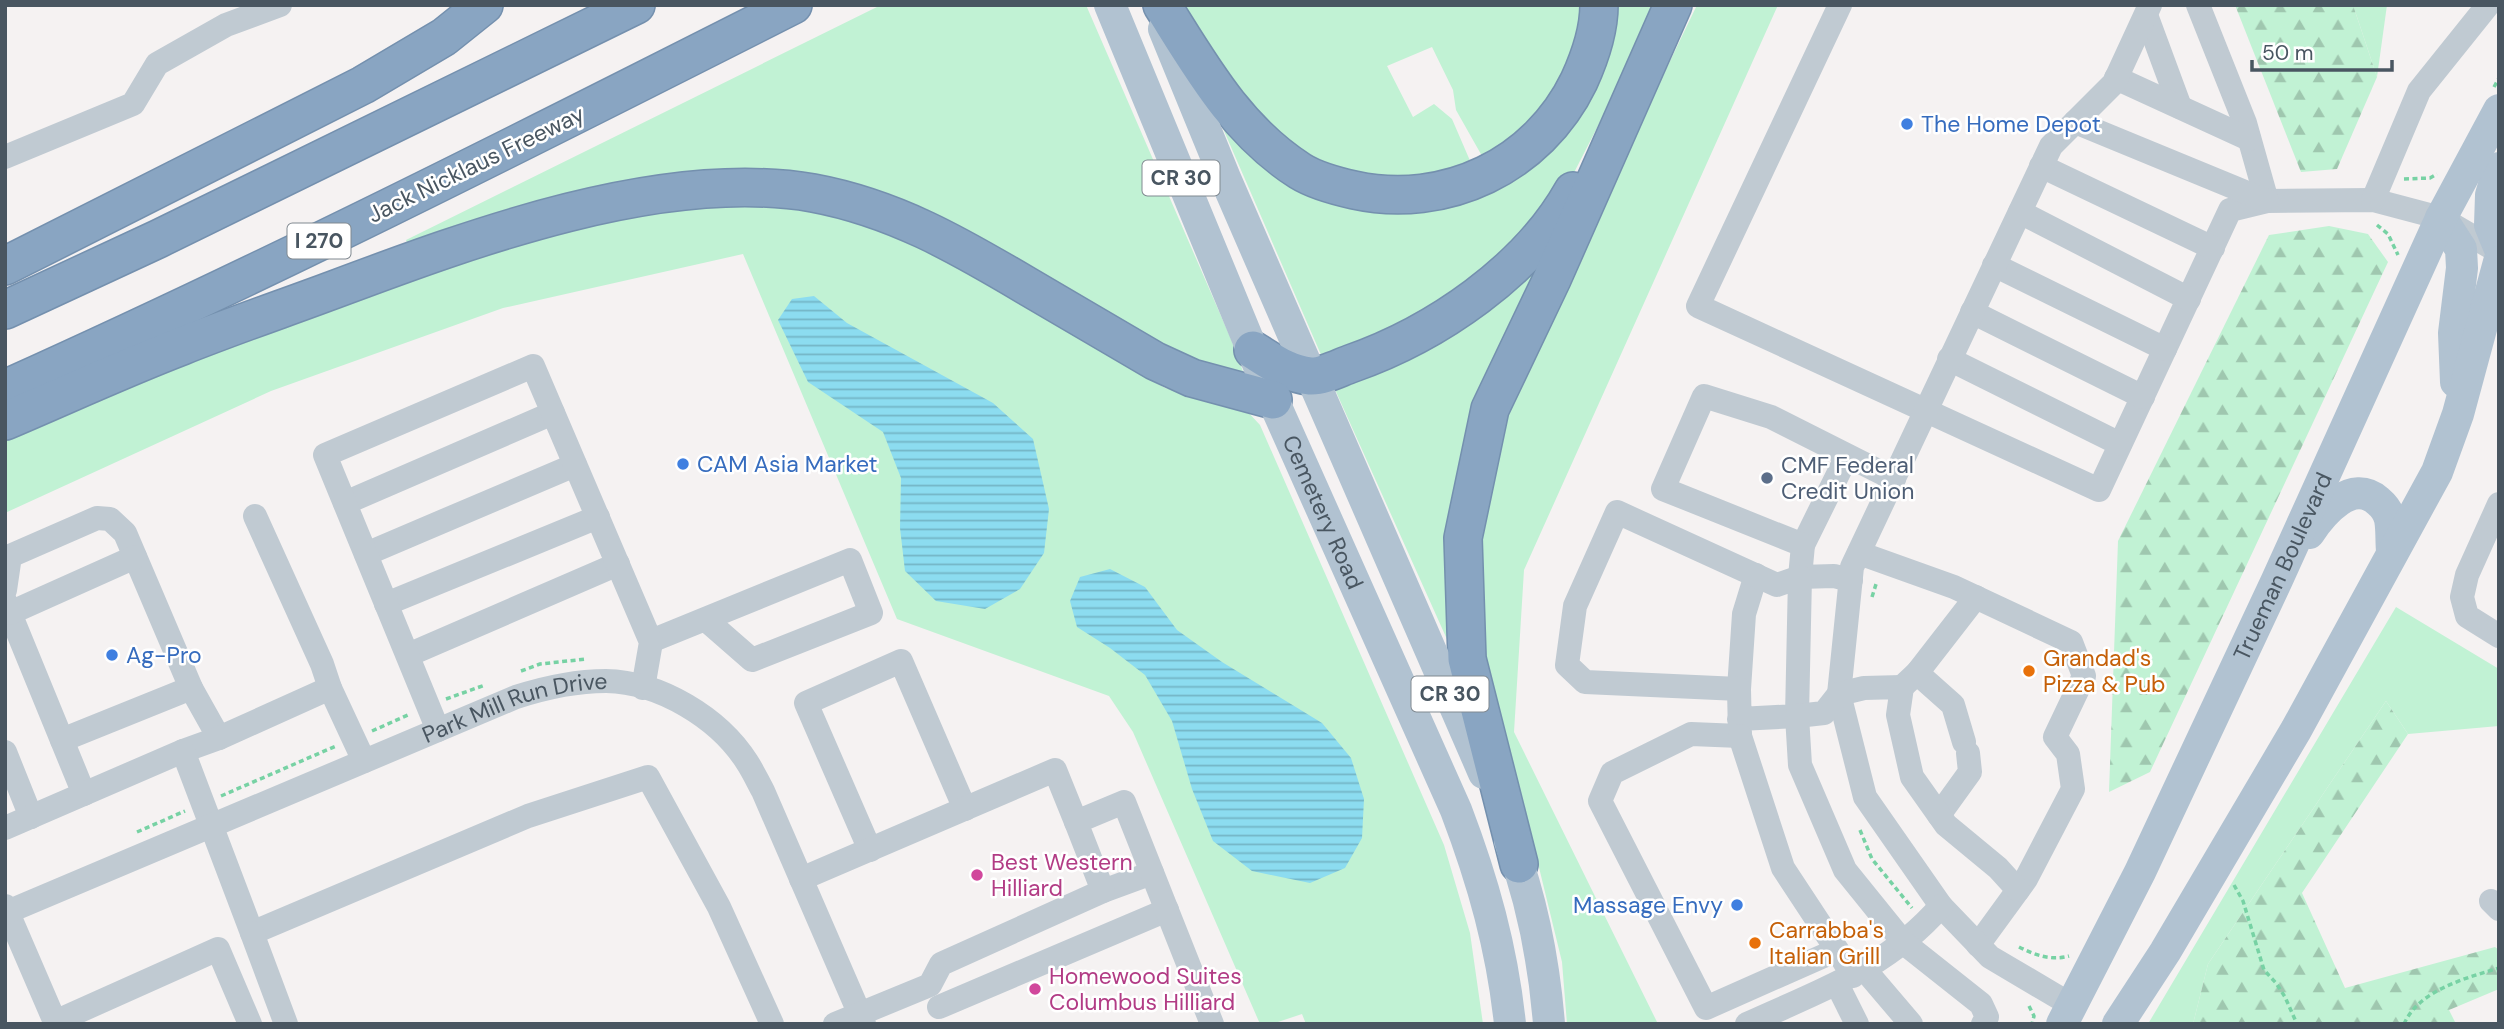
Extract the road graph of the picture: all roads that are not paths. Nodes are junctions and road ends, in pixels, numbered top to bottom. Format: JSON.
{"nodes":[{"id":1,"x":280,"y":5,"type":"edge"},
{"id":2,"x":484,"y":5,"type":"edge"},
{"id":3,"x":636,"y":5,"type":"edge"},
{"id":4,"x":793,"y":5,"type":"edge"},
{"id":5,"x":1110,"y":5,"type":"edge"},
{"id":6,"x":1154,"y":5,"type":"edge"},
{"id":7,"x":1162,"y":5,"type":"edge"},
{"id":8,"x":1599,"y":5,"type":"edge"},
{"id":9,"x":1671,"y":5,"type":"edge"},
{"id":10,"x":1840,"y":5,"type":"edge"},
{"id":11,"x":2197,"y":5,"type":"edge"},
{"id":12,"x":2488,"y":5,"type":"edge"},
{"id":13,"x":2148,"y":10,"type":"edge"},
{"id":14,"x":2116,"y":79,"type":"junction"},
{"id":15,"x":2180,"y":107,"type":"junction"},
{"id":16,"x":2499,"y":110,"type":"edge"},
{"id":17,"x":2075,"y":121,"type":"junction"},
{"id":18,"x":2249,"y":139,"type":"junction"},
{"id":19,"x":5,"y":158,"type":"edge"},
{"id":20,"x":2041,"y":166,"type":"junction"},
{"id":21,"x":2499,"y":168,"type":"edge"},
{"id":22,"x":2267,"y":201,"type":"junction"},
{"id":23,"x":2370,"y":211,"type":"junction"},
{"id":24,"x":2020,"y":212,"type":"junction"},
{"id":25,"x":2441,"y":218,"type":"junction"},
{"id":26,"x":2213,"y":248,"type":"junction"},
{"id":27,"x":2499,"y":249,"type":"edge"},
{"id":28,"x":2499,"y":262,"type":"edge"},
{"id":29,"x":1994,"y":264,"type":"junction"},
{"id":30,"x":5,"y":266,"type":"edge"},
{"id":31,"x":2189,"y":299,"type":"junction"},
{"id":32,"x":5,"y":310,"type":"edge"},
{"id":33,"x":1972,"y":312,"type":"junction"},
{"id":34,"x":2165,"y":349,"type":"junction"},
{"id":35,"x":1252,"y":350,"type":"junction"},
{"id":36,"x":1949,"y":359,"type":"junction"},
{"id":37,"x":1313,"y":377,"type":"junction"},
{"id":38,"x":5,"y":389,"type":"edge"},
{"id":39,"x":2143,"y":397,"type":"junction"},
{"id":40,"x":1273,"y":400,"type":"junction"},
{"id":41,"x":1925,"y":410,"type":"junction"},
{"id":42,"x":553,"y":413,"type":"junction"},
{"id":43,"x":2458,"y":414,"type":"junction"},
{"id":44,"x":5,"y":421,"type":"edge"},
{"id":45,"x":2120,"y":444,"type":"junction"},
{"id":46,"x":1847,"y":456,"type":"junction"},
{"id":47,"x":575,"y":465,"type":"junction"},
{"id":48,"x":1894,"y":479,"type":"junction"},
{"id":49,"x":345,"y":503,"type":"junction"},
{"id":50,"x":2499,"y":504,"type":"edge"},
{"id":51,"x":255,"y":516,"type":"dead end"},
{"id":52,"x":598,"y":517,"type":"junction"},
{"id":53,"x":1803,"y":545,"type":"junction"},
{"id":54,"x":2392,"y":551,"type":"junction"},
{"id":55,"x":1859,"y":553,"type":"junction"},
{"id":56,"x":366,"y":554,"type":"junction"},
{"id":57,"x":135,"y":557,"type":"junction"},
{"id":58,"x":618,"y":564,"type":"junction"},
{"id":59,"x":1756,"y":575,"type":"junction"},
{"id":60,"x":1800,"y":577,"type":"junction"},
{"id":61,"x":1850,"y":580,"type":"junction"},
{"id":62,"x":2277,"y":580,"type":"junction"},
{"id":63,"x":1976,"y":597,"type":"junction"},
{"id":64,"x":7,"y":601,"type":"edge"},
{"id":65,"x":386,"y":604,"type":"junction"},
{"id":66,"x":705,"y":619,"type":"junction"},
{"id":67,"x":2499,"y":636,"type":"edge"},
{"id":68,"x":651,"y":641,"type":"junction"},
{"id":69,"x":408,"y":655,"type":"junction"},
{"id":70,"x":1910,"y":680,"type":"junction"},
{"id":71,"x":191,"y":688,"type":"junction"},
{"id":72,"x":330,"y":688,"type":"junction"},
{"id":73,"x":643,"y":688,"type":"junction"},
{"id":74,"x":1739,"y":689,"type":"junction"},
{"id":75,"x":1839,"y":694,"type":"junction"},
{"id":76,"x":1797,"y":716,"type":"junction"},
{"id":77,"x":1740,"y":728,"type":"junction"},
{"id":78,"x":438,"y":730,"type":"junction"},
{"id":79,"x":219,"y":738,"type":"junction"},
{"id":80,"x":62,"y":740,"type":"junction"},
{"id":81,"x":183,"y":751,"type":"junction"},
{"id":82,"x":5,"y":752,"type":"edge"},
{"id":83,"x":365,"y":761,"type":"junction"},
{"id":84,"x":84,"y":794,"type":"junction"},
{"id":85,"x":965,"y":809,"type":"junction"},
{"id":86,"x":208,"y":814,"type":"junction"},
{"id":87,"x":1939,"y":815,"type":"junction"},
{"id":88,"x":31,"y":817,"type":"junction"},
{"id":89,"x":1076,"y":822,"type":"junction"},
{"id":90,"x":5,"y":828,"type":"edge"},
{"id":91,"x":870,"y":849,"type":"junction"},
{"id":92,"x":1519,"y":864,"type":"junction"},
{"id":93,"x":1152,"y":873,"type":"junction"},
{"id":94,"x":801,"y":879,"type":"junction"},
{"id":95,"x":2018,"y":890,"type":"junction"},
{"id":96,"x":1103,"y":891,"type":"junction"},
{"id":97,"x":1941,"y":906,"type":"junction"},
{"id":98,"x":6,"y":910,"type":"edge"},
{"id":99,"x":1167,"y":910,"type":"junction"},
{"id":100,"x":252,"y":933,"type":"junction"},
{"id":101,"x":1984,"y":936,"type":"junction"},
{"id":102,"x":1904,"y":943,"type":"junction"},
{"id":103,"x":1836,"y":950,"type":"junction"},
{"id":104,"x":1852,"y":977,"type":"junction"},
{"id":105,"x":272,"y":986,"type":"junction"},
{"id":106,"x":938,"y":1005,"type":"edge"},
{"id":107,"x":245,"y":1013,"type":"edge"},
{"id":108,"x":2073,"y":1018,"type":"edge"},
{"id":109,"x":862,"y":1019,"type":"edge"},
{"id":110,"x":286,"y":1024,"type":"edge"},
{"id":111,"x":772,"y":1024,"type":"edge"},
{"id":112,"x":835,"y":1024,"type":"edge"},
{"id":113,"x":1212,"y":1024,"type":"edge"},
{"id":114,"x":1510,"y":1024,"type":"edge"},
{"id":115,"x":1549,"y":1024,"type":"edge"},
{"id":116,"x":1747,"y":1024,"type":"edge"},
{"id":117,"x":1857,"y":1024,"type":"edge"},
{"id":118,"x":1912,"y":1024,"type":"edge"},
{"id":119,"x":1983,"y":1024,"type":"edge"},
{"id":120,"x":2118,"y":1024,"type":"edge"}],
"edges":[{"from":1,"to":19,"type":"street"},
{"from":2,"to":30,"type":"highway"},
{"from":3,"to":32,"type":"highway"},
{"from":4,"to":38,"type":"highway","name":"Jack Nicklaus Freeway","number":"I 270"},
{"from":5,"to":35,"type":"main road","name":"Cemetery Road","number":"CR 30"},
{"from":6,"to":37,"type":"main road","name":"Cemetery Road","number":"CR 30"},
{"from":7,"to":8,"type":"highway"},
{"from":9,"to":37,"type":"highway"},
{"from":9,"to":92,"type":"highway"},
{"from":10,"to":41,"type":"street"},
{"from":11,"to":18,"type":"street"},
{"from":12,"to":23,"type":"street"},
{"from":13,"to":14,"type":"street"},
{"from":13,"to":15,"type":"street"},
{"from":14,"to":15,"type":"street"},
{"from":14,"to":17,"type":"street"},
{"from":15,"to":18,"type":"street"},
{"from":16,"to":25,"type":"main road","name":"Trueman Boulevard"},
{"from":17,"to":20,"type":"street"},
{"from":17,"to":22,"type":"street"},
{"from":18,"to":22,"type":"street"},
{"from":20,"to":24,"type":"street"},
{"from":20,"to":26,"type":"street"},
{"from":21,"to":27,"type":"main road"},
{"from":22,"to":23,"type":"street"},
{"from":22,"to":26,"type":"street"},
{"from":23,"to":25,"type":"street"},
{"from":24,"to":29,"type":"street"},
{"from":24,"to":31,"type":"street"},
{"from":25,"to":27,"type":"street"},
{"from":25,"to":43,"type":"main road"},
{"from":25,"to":62,"type":"main road","name":"Trueman Boulevard"},
{"from":26,"to":31,"type":"street"},
{"from":28,"to":43,"type":"main road"},
{"from":29,"to":33,"type":"street"},
{"from":29,"to":34,"type":"street"},
{"from":31,"to":34,"type":"street"},
{"from":33,"to":36,"type":"street"},
{"from":33,"to":39,"type":"street"},
{"from":34,"to":39,"type":"street"},
{"from":35,"to":37,"type":"highway"},
{"from":35,"to":40,"type":"main road","name":"Cemetery Road","number":"CR 30"},
{"from":36,"to":41,"type":"street"},
{"from":36,"to":45,"type":"street"},
{"from":37,"to":92,"type":"main road","name":"Cemetery Road","number":"CR 30"},
{"from":39,"to":45,"type":"street"},
{"from":40,"to":44,"type":"highway"},
{"from":40,"to":114,"type":"main road","name":"Cemetery Road","number":"CR 30"},
{"from":41,"to":45,"type":"street"},
{"from":41,"to":48,"type":"street"},
{"from":42,"to":47,"type":"street"},
{"from":42,"to":49,"type":"street"},
{"from":42,"to":49,"type":"street"},
{"from":43,"to":54,"type":"main road"},
{"from":46,"to":48,"type":"street"},
{"from":46,"to":53,"type":"street"},
{"from":46,"to":53,"type":"street"},
{"from":47,"to":52,"type":"street"},
{"from":47,"to":56,"type":"street"},
{"from":48,"to":55,"type":"street"},
{"from":49,"to":56,"type":"street"},
{"from":50,"to":67,"type":"street"},
{"from":51,"to":72,"type":"street"},
{"from":52,"to":58,"type":"street"},
{"from":52,"to":65,"type":"street"},
{"from":53,"to":60,"type":"street"},
{"from":54,"to":62,"type":"main road"},
{"from":54,"to":120,"type":"main road"},
{"from":55,"to":61,"type":"street"},
{"from":55,"to":63,"type":"street"},
{"from":56,"to":65,"type":"street"},
{"from":57,"to":64,"type":"street"},
{"from":57,"to":64,"type":"street"},
{"from":57,"to":71,"type":"street"},
{"from":58,"to":68,"type":"street"},
{"from":58,"to":69,"type":"street"},
{"from":59,"to":60,"type":"street"},
{"from":59,"to":74,"type":"street"},
{"from":59,"to":74,"type":"street"},
{"from":60,"to":61,"type":"street"},
{"from":60,"to":76,"type":"street"},
{"from":61,"to":75,"type":"street"},
{"from":62,"to":108,"type":"main road","name":"Trueman Boulevard"},
{"from":63,"to":70,"type":"street"},
{"from":63,"to":95,"type":"street"},
{"from":64,"to":80,"type":"street"},
{"from":65,"to":69,"type":"street"},
{"from":66,"to":66,"type":"street"},
{"from":66,"to":68,"type":"street"},
{"from":68,"to":73,"type":"street"},
{"from":69,"to":78,"type":"street"},
{"from":70,"to":75,"type":"street"},
{"from":70,"to":87,"type":"street"},
{"from":70,"to":87,"type":"street"},
{"from":71,"to":79,"type":"street"},
{"from":71,"to":80,"type":"street"},
{"from":72,"to":79,"type":"street"},
{"from":72,"to":83,"type":"street"},
{"from":73,"to":78,"type":"street","name":"Park Mill Run Drive"},
{"from":73,"to":94,"type":"street","name":"Park Mill Run Drive"},
{"from":74,"to":77,"type":"street"},
{"from":75,"to":76,"type":"street"},
{"from":75,"to":97,"type":"street"},
{"from":76,"to":77,"type":"street"},
{"from":76,"to":102,"type":"street"},
{"from":77,"to":103,"type":"street"},
{"from":77,"to":103,"type":"street"},
{"from":78,"to":83,"type":"street","name":"Park Mill Run Drive"},
{"from":79,"to":81,"type":"street"},
{"from":80,"to":84,"type":"street"},
{"from":81,"to":84,"type":"street"},
{"from":81,"to":86,"type":"street"},
{"from":82,"to":88,"type":"street"},
{"from":83,"to":86,"type":"street","name":"Park Mill Run Drive"},
{"from":84,"to":88,"type":"street"},
{"from":85,"to":89,"type":"street"},
{"from":85,"to":91,"type":"street"},
{"from":85,"to":91,"type":"street"},
{"from":86,"to":98,"type":"street","name":"Park Mill Run Drive"},
{"from":86,"to":100,"type":"street"},
{"from":87,"to":95,"type":"street"},
{"from":88,"to":90,"type":"street"},
{"from":89,"to":93,"type":"street"},
{"from":89,"to":96,"type":"street"},
{"from":91,"to":94,"type":"street"},
{"from":92,"to":115,"type":"main road","name":"Cemetery Road","number":"CR 30"},
{"from":93,"to":96,"type":"street"},
{"from":93,"to":99,"type":"street"},
{"from":94,"to":109,"type":"street","name":"Park Mill Run Drive"},
{"from":95,"to":101,"type":"street"},
{"from":96,"to":106,"type":"street"},
{"from":97,"to":101,"type":"street"},
{"from":97,"to":102,"type":"street"},
{"from":98,"to":107,"type":"street"},
{"from":99,"to":106,"type":"street"},
{"from":99,"to":113,"type":"street"},
{"from":100,"to":105,"type":"street"},
{"from":100,"to":111,"type":"street"},
{"from":101,"to":108,"type":"street"},
{"from":102,"to":104,"type":"street"},
{"from":102,"to":119,"type":"street"},
{"from":103,"to":104,"type":"street"},
{"from":104,"to":116,"type":"street"},
{"from":104,"to":117,"type":"street"},
{"from":104,"to":118,"type":"street"},
{"from":105,"to":107,"type":"street"},
{"from":105,"to":110,"type":"street"},
{"from":106,"to":109,"type":"street"},
{"from":109,"to":112,"type":"street"}]}
